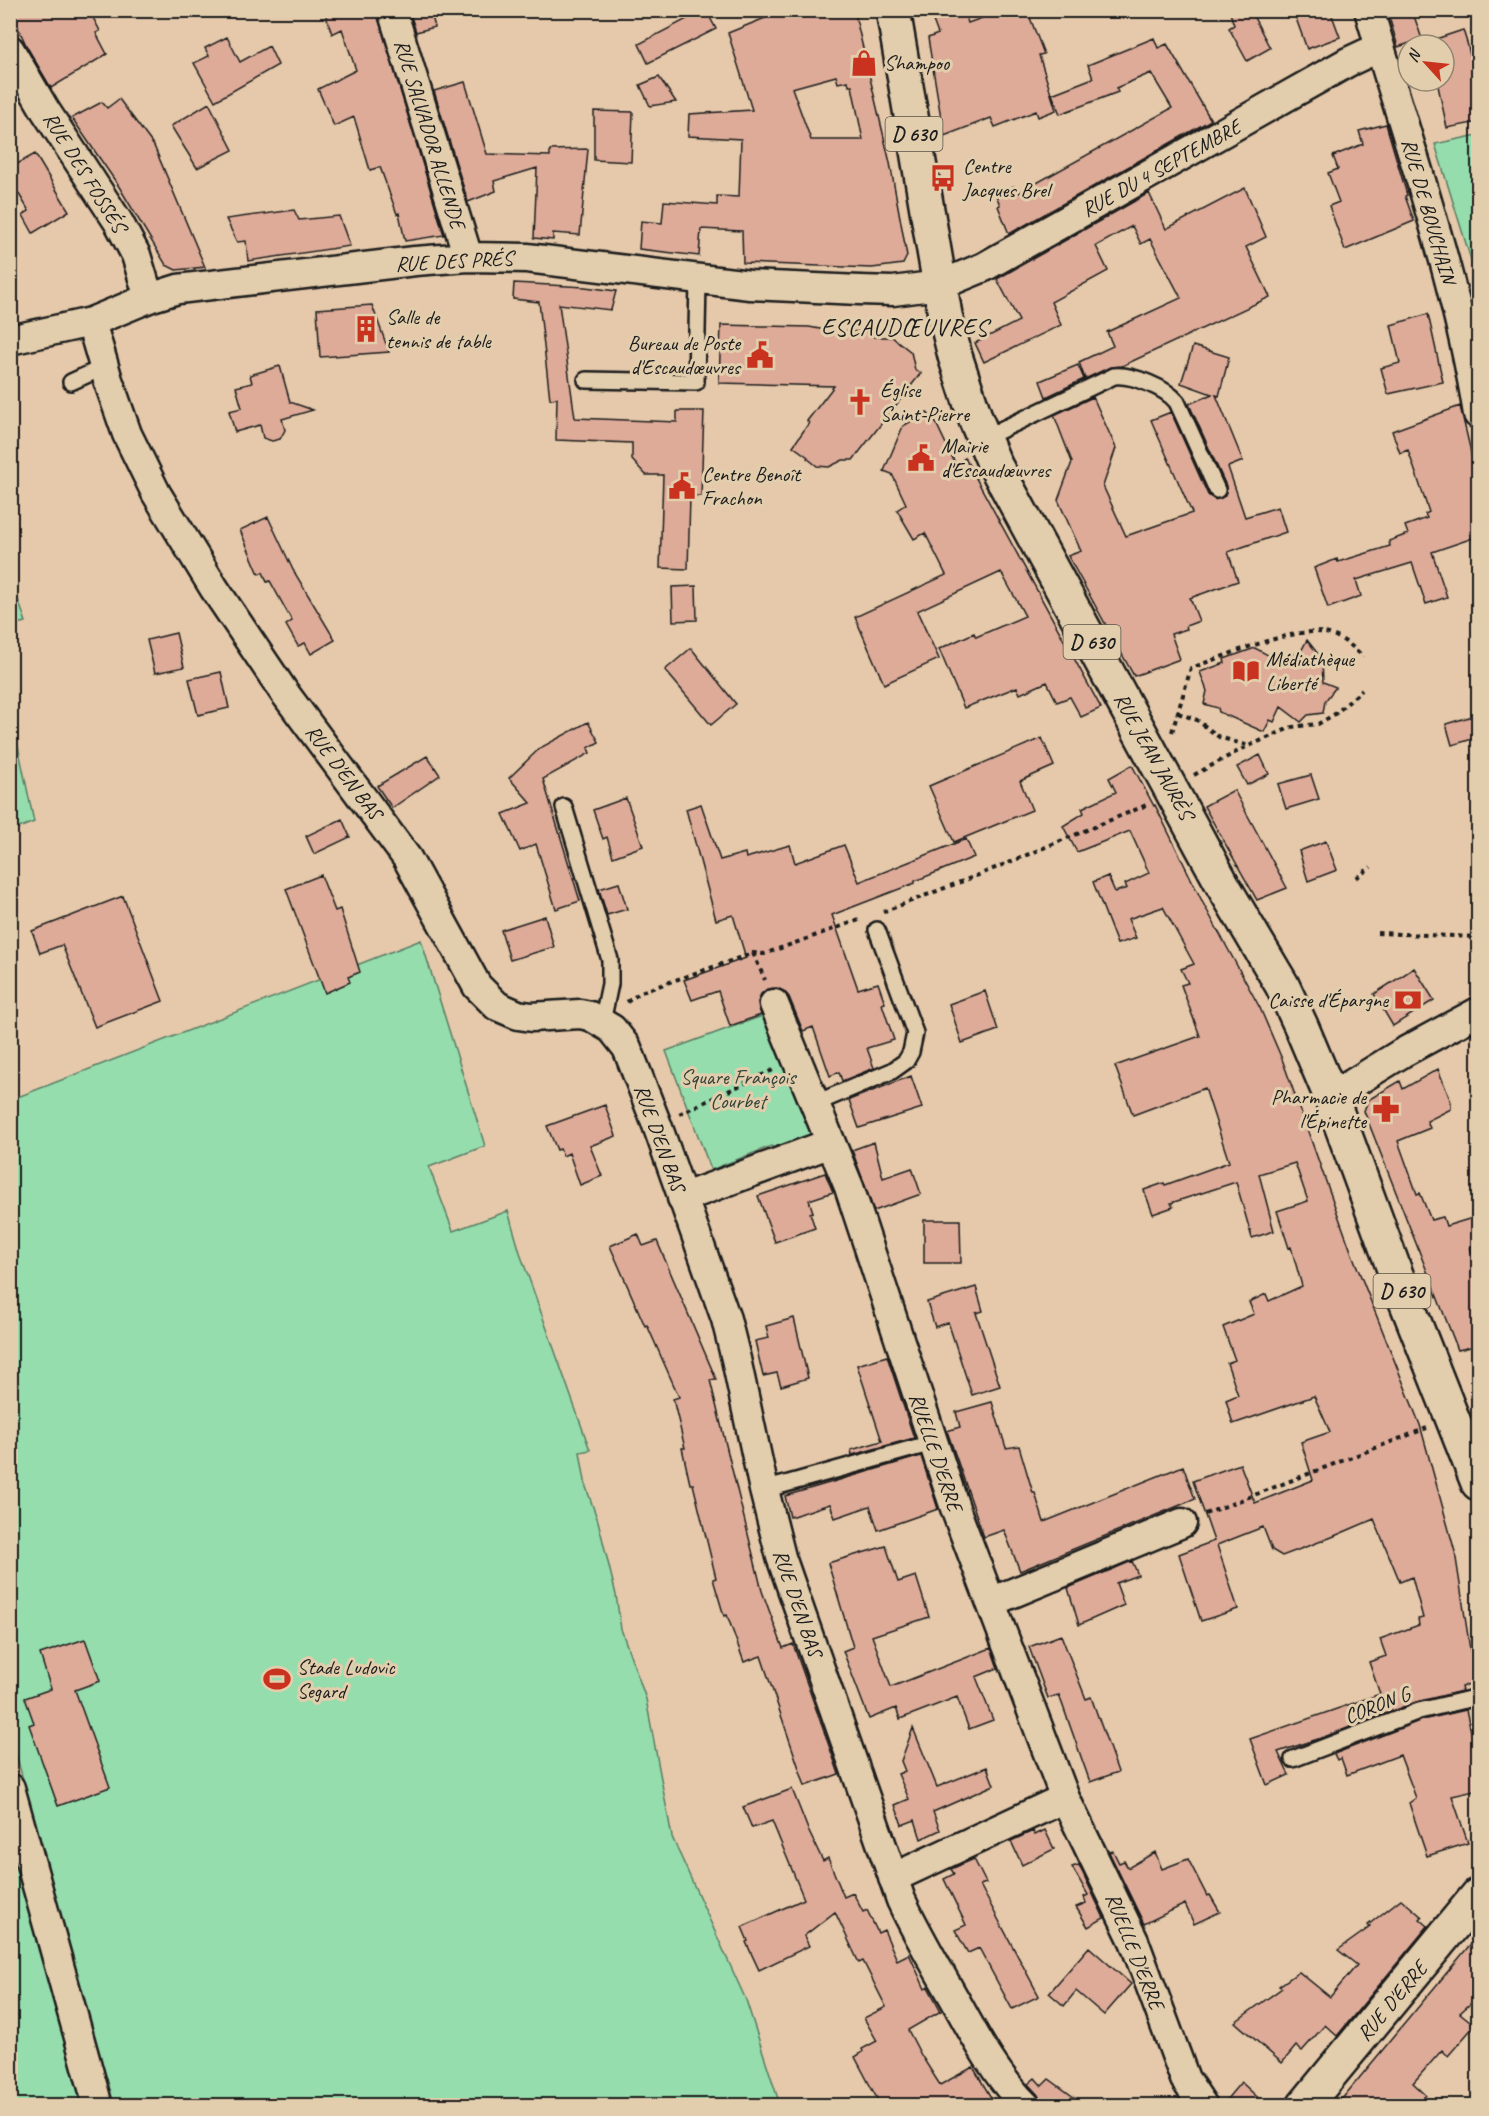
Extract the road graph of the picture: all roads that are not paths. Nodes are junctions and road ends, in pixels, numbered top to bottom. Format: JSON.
{"nodes":[{"id":1,"x":392,"y":10,"type":"edge"},
{"id":2,"x":893,"y":10,"type":"edge"},
{"id":3,"x":1369,"y":10,"type":"edge"},
{"id":4,"x":1380,"y":47,"type":"junction"},
{"id":5,"x":10,"y":50,"type":"edge"},
{"id":6,"x":468,"y":256,"type":"junction"},
{"id":7,"x":698,"y":280,"type":"junction"},
{"id":8,"x":940,"y":283,"type":"junction"},
{"id":9,"x":149,"y":298,"type":"junction"},
{"id":10,"x":91,"y":322,"type":"junction"},
{"id":11,"x":10,"y":340,"type":"edge"},
{"id":12,"x":104,"y":367,"type":"junction"},
{"id":13,"x":586,"y":380,"type":"dead end"},
{"id":14,"x":72,"y":382,"type":"dead end"},
{"id":15,"x":1479,"y":414,"type":"edge"},
{"id":16,"x":984,"y":438,"type":"junction"},
{"id":17,"x":1217,"y":490,"type":"dead end"},
{"id":18,"x":564,"y":807,"type":"dead end"},
{"id":19,"x":877,"y":930,"type":"dead end"},
{"id":20,"x":774,"y":1004,"type":"dead end"},
{"id":21,"x":1479,"y":1012,"type":"edge"},
{"id":22,"x":602,"y":1022,"type":"junction"},
{"id":23,"x":1331,"y":1097,"type":"junction"},
{"id":24,"x":814,"y":1104,"type":"junction"},
{"id":25,"x":831,"y":1143,"type":"junction"},
{"id":26,"x":682,"y":1198,"type":"junction"},
{"id":27,"x":932,"y":1443,"type":"junction"},
{"id":28,"x":1479,"y":1483,"type":"edge"},
{"id":29,"x":764,"y":1490,"type":"junction"},
{"id":30,"x":1182,"y":1523,"type":"road end"},
{"id":31,"x":991,"y":1602,"type":"junction"},
{"id":32,"x":1479,"y":1697,"type":"edge"},
{"id":33,"x":1293,"y":1759,"type":"dead end"},
{"id":34,"x":10,"y":1788,"type":"edge"},
{"id":35,"x":1065,"y":1798,"type":"junction"},
{"id":36,"x":893,"y":1878,"type":"junction"},
{"id":37,"x":1479,"y":1895,"type":"edge"},
{"id":38,"x":98,"y":2106,"type":"edge"},
{"id":39,"x":1026,"y":2106,"type":"edge"},
{"id":40,"x":1203,"y":2106,"type":"edge"},
{"id":41,"x":1304,"y":2106,"type":"edge"}],
"edges":[{"from":1,"to":6,"type":"street","name":"RUE SALVADOR ALLENDE"},
{"from":2,"to":8,"type":"main road","name":"RUE JEAN JAURÈS","number":"D 630"},
{"from":3,"to":4,"type":"street","name":"RUE DE BOUCHAIN"},
{"from":4,"to":8,"type":"street","name":"RUE DU 4 SEPTEMBRE"},
{"from":4,"to":15,"type":"street","name":"RUE DE BOUCHAIN"},
{"from":5,"to":9,"type":"street","name":"RUE DES FOSSÉS"},
{"from":6,"to":7,"type":"street","name":"RUE DES PRÉS"},
{"from":6,"to":9,"type":"street","name":"RUE DES PRÉS"},
{"from":7,"to":8,"type":"street","name":"RUE DES PRÉS"},
{"from":7,"to":13,"type":"lane"},
{"from":8,"to":16,"type":"main road","name":"RUE JEAN JAURÈS","number":"D 630"},
{"from":9,"to":10,"type":"street","name":"RUE DES PRÉS"},
{"from":10,"to":11,"type":"street","name":"RUE DES PRÉS"},
{"from":10,"to":12,"type":"street","name":"RUE D'EN BAS"},
{"from":12,"to":14,"type":"lane"},
{"from":12,"to":22,"type":"street","name":"RUE D'EN BAS"},
{"from":16,"to":17,"type":"lane"},
{"from":16,"to":23,"type":"main road","name":"RUE JEAN JAURÈS","number":"D 630"},
{"from":18,"to":22,"type":"lane"},
{"from":19,"to":24,"type":"lane"},
{"from":20,"to":24,"type":"street","name":"RUELLE D'ERRE"},
{"from":21,"to":23,"type":"street"},
{"from":22,"to":26,"type":"street","name":"RUE D'EN BAS"},
{"from":23,"to":28,"type":"main road","name":"RUE JEAN JAURÈS","number":"D 630"},
{"from":24,"to":25,"type":"street","name":"RUELLE D'ERRE"},
{"from":25,"to":26,"type":"street"},
{"from":25,"to":27,"type":"street","name":"RUELLE D'ERRE"},
{"from":26,"to":29,"type":"street","name":"RUE D'EN BAS"},
{"from":27,"to":29,"type":"lane"},
{"from":27,"to":31,"type":"street","name":"RUELLE D'ERRE"},
{"from":29,"to":36,"type":"street","name":"RUE D'EN BAS"},
{"from":30,"to":31,"type":"street"},
{"from":31,"to":35,"type":"street","name":"RUELLE D'ERRE"},
{"from":32,"to":33,"type":"lane","name":"CORON G"},
{"from":34,"to":38,"type":"street"},
{"from":35,"to":36,"type":"street"},
{"from":35,"to":40,"type":"street","name":"RUELLE D'ERRE"},
{"from":36,"to":39,"type":"street","name":"RUE D'EN BAS"},
{"from":37,"to":41,"type":"main road","name":"RUE D'ERRE"}]}
